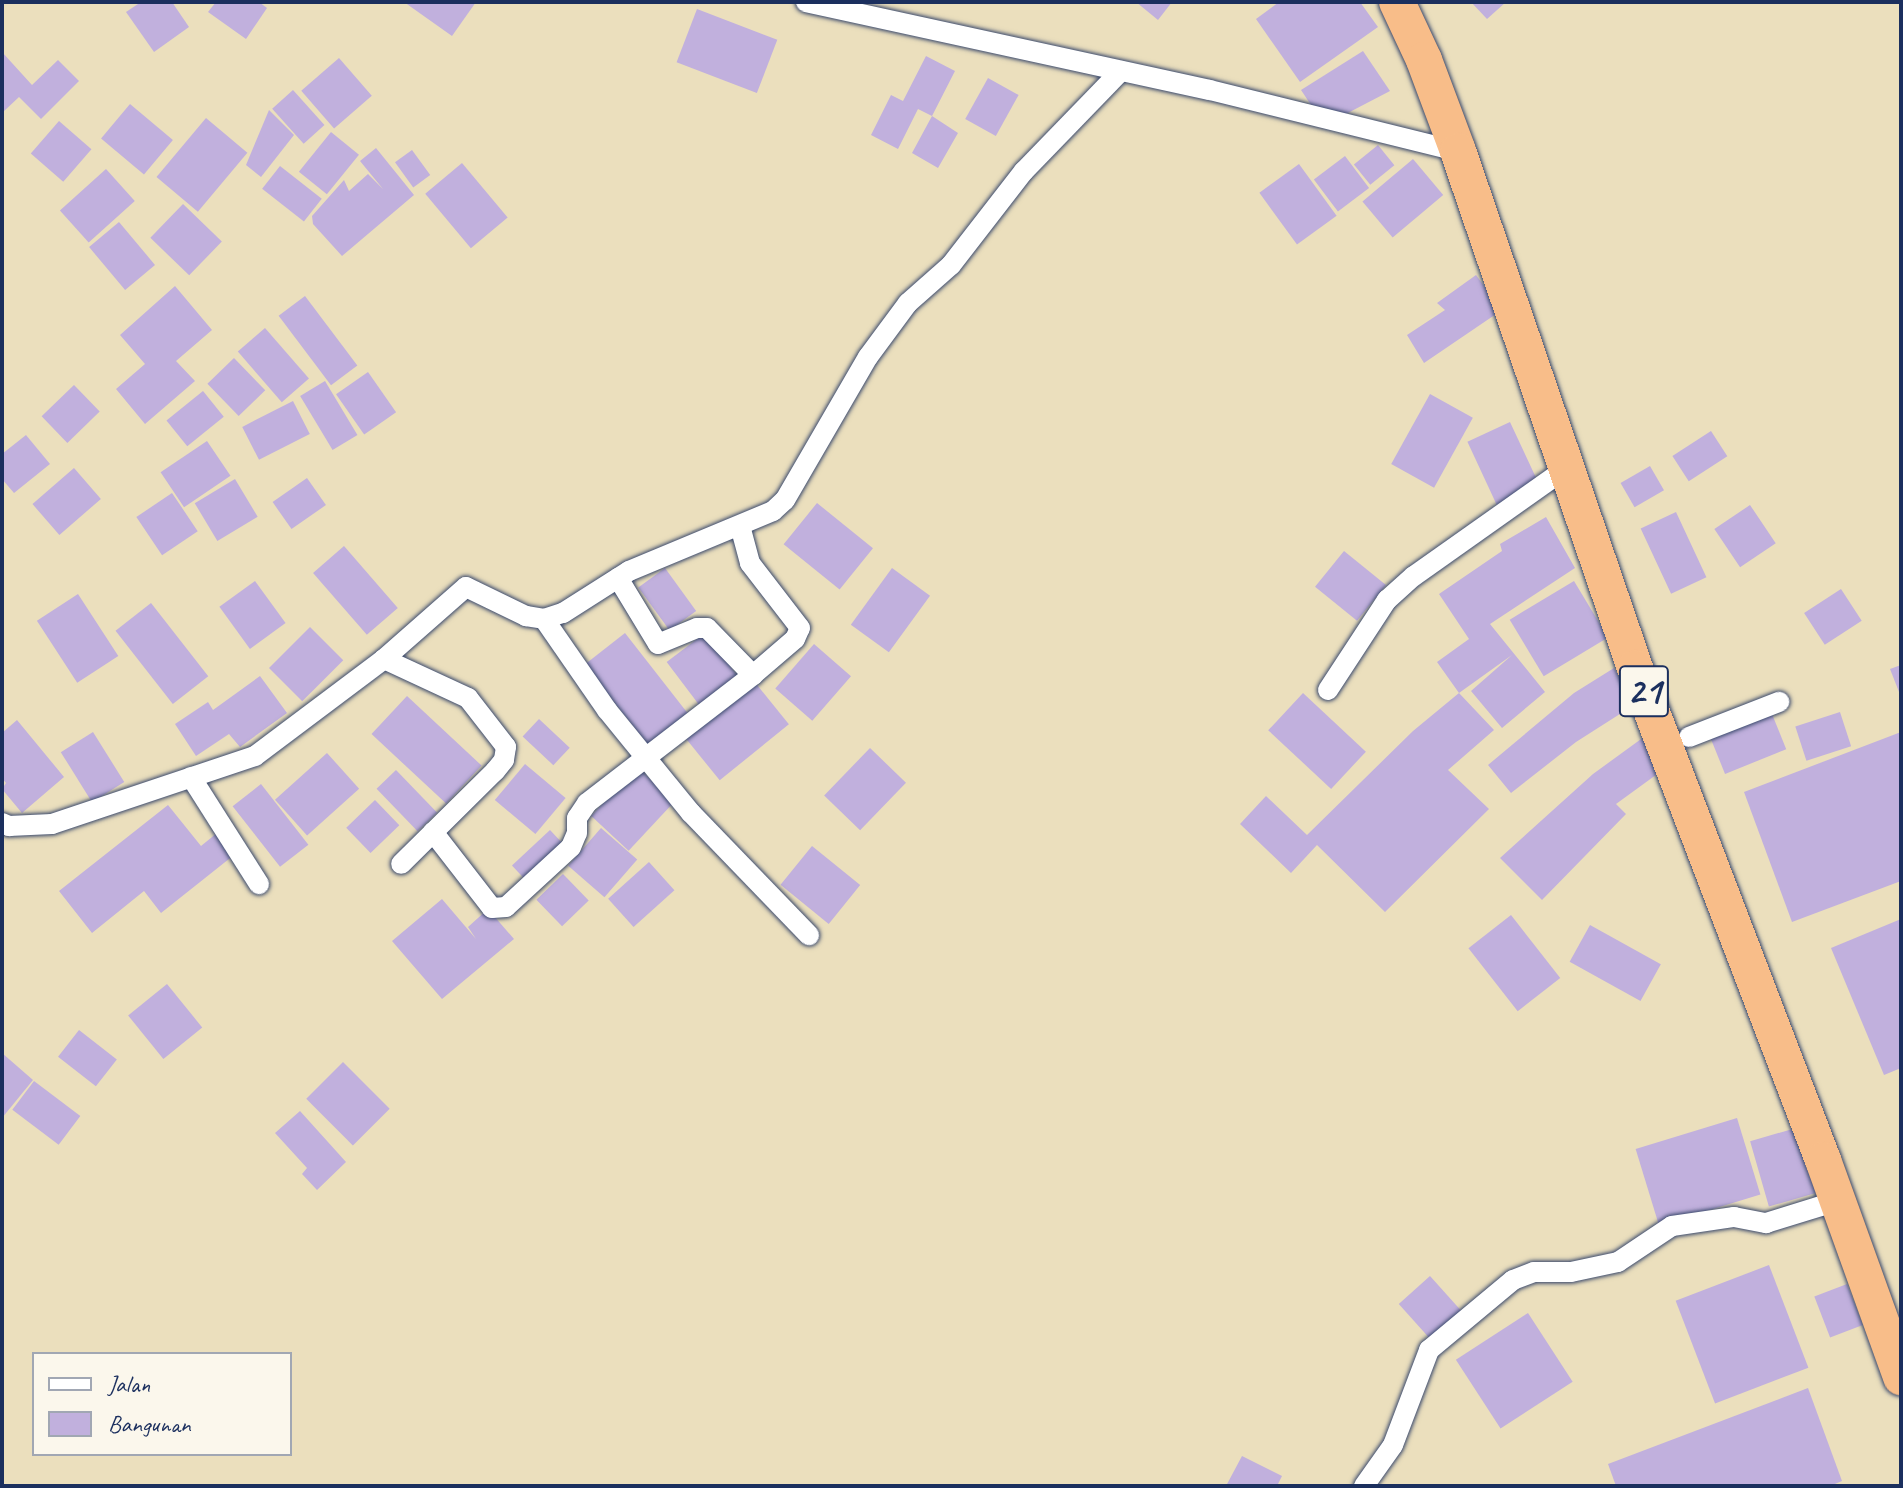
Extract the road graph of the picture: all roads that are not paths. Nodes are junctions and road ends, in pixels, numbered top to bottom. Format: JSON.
{"nodes":[{"id":1,"x":806,"y":2,"type":"edge"},
{"id":2,"x":1397,"y":2,"type":"edge"},
{"id":3,"x":1416,"y":2,"type":"edge"},
{"id":4,"x":1121,"y":71,"type":"junction"},
{"id":5,"x":1466,"y":152,"type":"junction"},
{"id":6,"x":1565,"y":469,"type":"junction"},
{"id":7,"x":740,"y":525,"type":"junction"},
{"id":8,"x":618,"y":578,"type":"junction"},
{"id":9,"x":544,"y":619,"type":"junction"},
{"id":10,"x":384,"y":659,"type":"junction"},
{"id":11,"x":753,"y":675,"type":"junction"},
{"id":12,"x":1328,"y":690,"type":"dead end"},
{"id":13,"x":1779,"y":702,"type":"dead end"},
{"id":14,"x":1689,"y":737,"type":"junction"},
{"id":15,"x":646,"y":758,"type":"junction"},
{"id":16,"x":191,"y":777,"type":"junction"},
{"id":17,"x":2,"y":823,"type":"edge"},
{"id":18,"x":433,"y":832,"type":"junction"},
{"id":19,"x":401,"y":864,"type":"dead end"},
{"id":20,"x":259,"y":884,"type":"dead end"},
{"id":21,"x":809,"y":935,"type":"dead end"},
{"id":22,"x":1845,"y":1198,"type":"junction"},
{"id":23,"x":1901,"y":1330,"type":"edge"},
{"id":24,"x":1901,"y":1377,"type":"edge"},
{"id":25,"x":1364,"y":1486,"type":"edge"}],
"edges":[{"from":1,"to":4,"type":"street"},
{"from":2,"to":5,"type":"highway","number":"21"},
{"from":3,"to":5,"type":"highway","number":"21"},
{"from":4,"to":5,"type":"street"},
{"from":4,"to":7,"type":"street"},
{"from":5,"to":6,"type":"highway","number":"21"},
{"from":5,"to":14,"type":"highway","number":"21"},
{"from":6,"to":12,"type":"street"},
{"from":6,"to":22,"type":"highway","number":"21"},
{"from":7,"to":8,"type":"street"},
{"from":7,"to":11,"type":"street"},
{"from":8,"to":9,"type":"street"},
{"from":8,"to":11,"type":"street"},
{"from":9,"to":10,"type":"street"},
{"from":9,"to":15,"type":"street"},
{"from":10,"to":16,"type":"street"},
{"from":10,"to":18,"type":"street"},
{"from":11,"to":15,"type":"street"},
{"from":13,"to":14,"type":"street"},
{"from":14,"to":22,"type":"highway","number":"21"},
{"from":15,"to":18,"type":"street"},
{"from":15,"to":21,"type":"street"},
{"from":16,"to":17,"type":"street"},
{"from":16,"to":20,"type":"street"},
{"from":18,"to":19,"type":"street"},
{"from":22,"to":23,"type":"highway","number":"21"},
{"from":22,"to":24,"type":"highway","number":"21"},
{"from":22,"to":25,"type":"street"}]}
